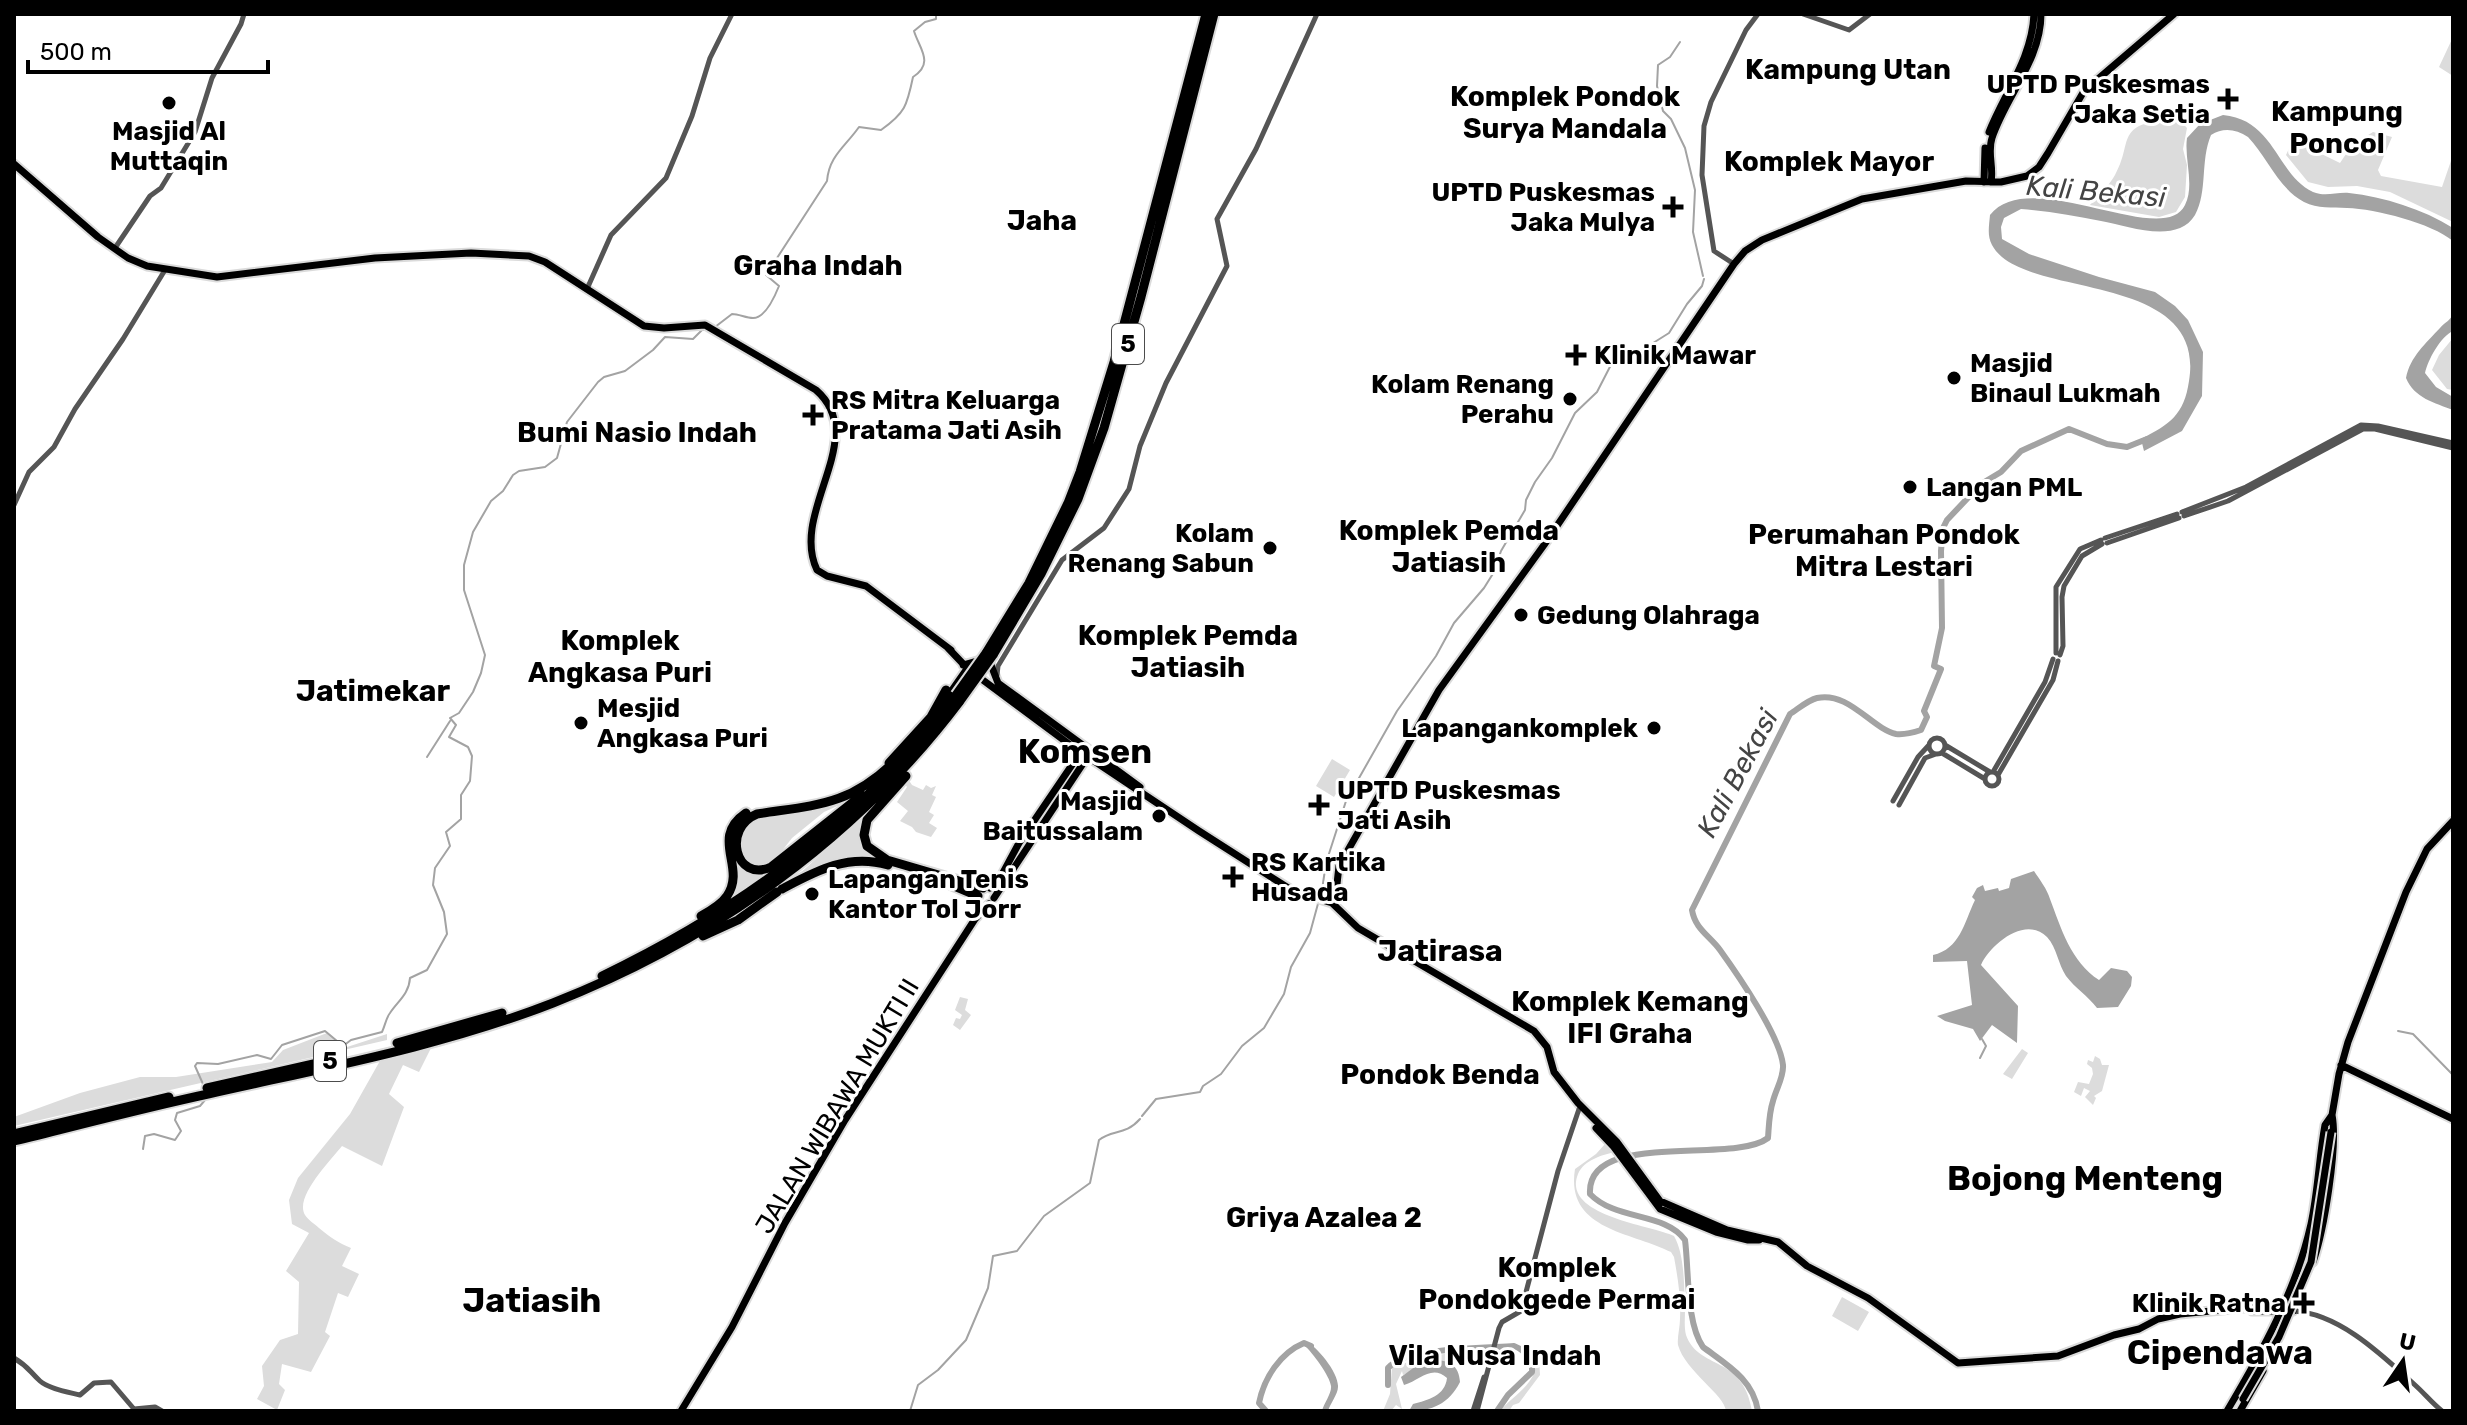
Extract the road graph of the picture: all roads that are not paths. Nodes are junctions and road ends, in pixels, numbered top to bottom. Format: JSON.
{"nodes":[{"id":1,"x":244,"y":14,"type":"edge"},
{"id":2,"x":732,"y":14,"type":"edge"},
{"id":3,"x":1206,"y":14,"type":"edge"},
{"id":4,"x":1214,"y":14,"type":"edge"},
{"id":5,"x":1317,"y":14,"type":"edge"},
{"id":6,"x":1758,"y":14,"type":"edge"},
{"id":7,"x":1803,"y":14,"type":"edge"},
{"id":8,"x":1870,"y":14,"type":"edge"},
{"id":9,"x":2034,"y":14,"type":"edge"},
{"id":10,"x":2041,"y":14,"type":"edge"},
{"id":11,"x":2174,"y":14,"type":"edge"},
{"id":12,"x":1995,"y":124,"type":"junction"},
{"id":13,"x":14,"y":164,"type":"edge"},
{"id":14,"x":1988,"y":169,"type":"junction"},
{"id":15,"x":1971,"y":181,"type":"junction"},
{"id":16,"x":2009,"y":181,"type":"junction"},
{"id":17,"x":1988,"y":182,"type":"junction"},
{"id":18,"x":114,"y":249,"type":"junction"},
{"id":19,"x":1734,"y":264,"type":"junction"},
{"id":20,"x":165,"y":270,"type":"junction"},
{"id":21,"x":587,"y":289,"type":"junction"},
{"id":22,"x":2453,"y":446,"type":"edge"},
{"id":23,"x":14,"y":505,"type":"edge"},
{"id":24,"x":1008,"y":651,"type":"junction"},
{"id":25,"x":987,"y":656,"type":"junction"},
{"id":26,"x":968,"y":665,"type":"junction"},
{"id":27,"x":1002,"y":687,"type":"junction"},
{"id":28,"x":957,"y":702,"type":"junction"},
{"id":29,"x":1929,"y":745,"type":"junction"},
{"id":30,"x":1945,"y":745,"type":"junction"},
{"id":31,"x":1078,"y":747,"type":"junction"},
{"id":32,"x":1089,"y":754,"type":"junction"},
{"id":33,"x":1939,"y":754,"type":"junction"},
{"id":34,"x":898,"y":767,"type":"junction"},
{"id":35,"x":1102,"y":767,"type":"junction"},
{"id":36,"x":1081,"y":768,"type":"junction"},
{"id":37,"x":1994,"y":773,"type":"junction"},
{"id":38,"x":1985,"y":779,"type":"junction"},
{"id":39,"x":1061,"y":780,"type":"junction"},
{"id":40,"x":1071,"y":784,"type":"junction"},
{"id":41,"x":2453,"y":821,"type":"edge"},
{"id":42,"x":801,"y":879,"type":"junction"},
{"id":43,"x":1320,"y":897,"type":"junction"},
{"id":44,"x":985,"y":898,"type":"junction"},
{"id":45,"x":1333,"y":900,"type":"junction"},
{"id":46,"x":738,"y":920,"type":"junction"},
{"id":47,"x":658,"y":952,"type":"junction"},
{"id":48,"x":2341,"y":1065,"type":"junction"},
{"id":49,"x":1580,"y":1106,"type":"junction"},
{"id":50,"x":2332,"y":1115,"type":"junction"},
{"id":51,"x":2453,"y":1119,"type":"edge"},
{"id":52,"x":14,"y":1134,"type":"edge"},
{"id":53,"x":14,"y":1141,"type":"edge"},
{"id":54,"x":2304,"y":1257,"type":"junction"},
{"id":55,"x":2315,"y":1258,"type":"junction"},
{"id":56,"x":2289,"y":1308,"type":"junction"},
{"id":57,"x":14,"y":1358,"type":"edge"},
{"id":58,"x":162,"y":1411,"type":"edge"},
{"id":59,"x":681,"y":1411,"type":"edge"},
{"id":60,"x":1475,"y":1411,"type":"edge"},
{"id":61,"x":2234,"y":1411,"type":"edge"},
{"id":62,"x":2442,"y":1411,"type":"edge"}],
"edges":[{"from":1,"to":18,"type":"street"},
{"from":2,"to":21,"type":"street"},
{"from":3,"to":25,"type":"highway","number":"5"},
{"from":4,"to":25,"type":"highway","number":"5"},
{"from":5,"to":24,"type":"street"},
{"from":6,"to":19,"type":"street"},
{"from":7,"to":8,"type":"street"},
{"from":9,"to":12,"type":"main road"},
{"from":10,"to":12,"type":"main road"},
{"from":11,"to":16,"type":"main road"},
{"from":12,"to":14,"type":"main road"},
{"from":13,"to":18,"type":"main road"},
{"from":14,"to":15,"type":"main road"},
{"from":14,"to":16,"type":"main road"},
{"from":14,"to":17,"type":"main road"},
{"from":15,"to":17,"type":"main road"},
{"from":15,"to":19,"type":"main road"},
{"from":16,"to":17,"type":"main road"},
{"from":18,"to":20,"type":"main road"},
{"from":19,"to":45,"type":"main road"},
{"from":20,"to":21,"type":"main road"},
{"from":20,"to":23,"type":"street"},
{"from":21,"to":26,"type":"main road"},
{"from":22,"to":37,"type":"street"},
{"from":24,"to":25,"type":"street"},
{"from":24,"to":27,"type":"street"},
{"from":25,"to":26,"type":"main road"},
{"from":25,"to":27,"type":"main road"},
{"from":25,"to":28,"type":"highway","number":"5","bridge":true},
{"from":26,"to":31,"type":"main road"},
{"from":26,"to":34,"type":"highway"},
{"from":26,"to":47,"type":"highway"},
{"from":27,"to":31,"type":"main road"},
{"from":28,"to":34,"type":"highway","number":"5"},
{"from":28,"to":44,"type":"highway"},
{"from":28,"to":47,"type":"highway","number":"5"},
{"from":29,"to":30,"type":"street"},
{"from":29,"to":33,"type":"street"},
{"from":29,"to":33,"type":"street"},
{"from":30,"to":33,"type":"street"},
{"from":30,"to":37,"type":"street"},
{"from":31,"to":32,"type":"main road"},
{"from":31,"to":39,"type":"main road","name":"JALAN WIBAWA MUKTI II"},
{"from":32,"to":35,"type":"main road"},
{"from":32,"to":36,"type":"main road","name":"JALAN WIBAWA MUKTI II"},
{"from":32,"to":43,"type":"main road"},
{"from":33,"to":38,"type":"street"},
{"from":34,"to":47,"type":"highway","number":"5"},
{"from":35,"to":36,"type":"main road"},
{"from":35,"to":43,"type":"main road"},
{"from":36,"to":40,"type":"main road","name":"JALAN WIBAWA MUKTI II"},
{"from":37,"to":38,"type":"street"},
{"from":37,"to":38,"type":"street"},
{"from":39,"to":40,"type":"main road"},
{"from":39,"to":44,"type":"main road","name":"JALAN WIBAWA MUKTI II"},
{"from":40,"to":44,"type":"main road","name":"JALAN WIBAWA MUKTI II"},
{"from":41,"to":48,"type":"main road"},
{"from":42,"to":44,"type":"highway"},
{"from":42,"to":46,"type":"highway"},
{"from":42,"to":46,"type":"highway"},
{"from":43,"to":45,"type":"main road"},
{"from":44,"to":59,"type":"main road","name":"JALAN WIBAWA MUKTI II"},
{"from":45,"to":49,"type":"main road"},
{"from":46,"to":47,"type":"highway"},
{"from":47,"to":52,"type":"highway","number":"5"},
{"from":47,"to":53,"type":"highway","number":"5"},
{"from":48,"to":50,"type":"main road"},
{"from":48,"to":51,"type":"main road"},
{"from":49,"to":56,"type":"main road"},
{"from":49,"to":60,"type":"street"},
{"from":50,"to":54,"type":"main road"},
{"from":50,"to":55,"type":"main road"},
{"from":50,"to":61,"type":"main road","bridge":true},
{"from":54,"to":55,"type":"main road"},
{"from":54,"to":56,"type":"main road"},
{"from":55,"to":56,"type":"main road"},
{"from":56,"to":61,"type":"main road"},
{"from":56,"to":61,"type":"main road"},
{"from":56,"to":62,"type":"street"},
{"from":57,"to":58,"type":"street"}]}
